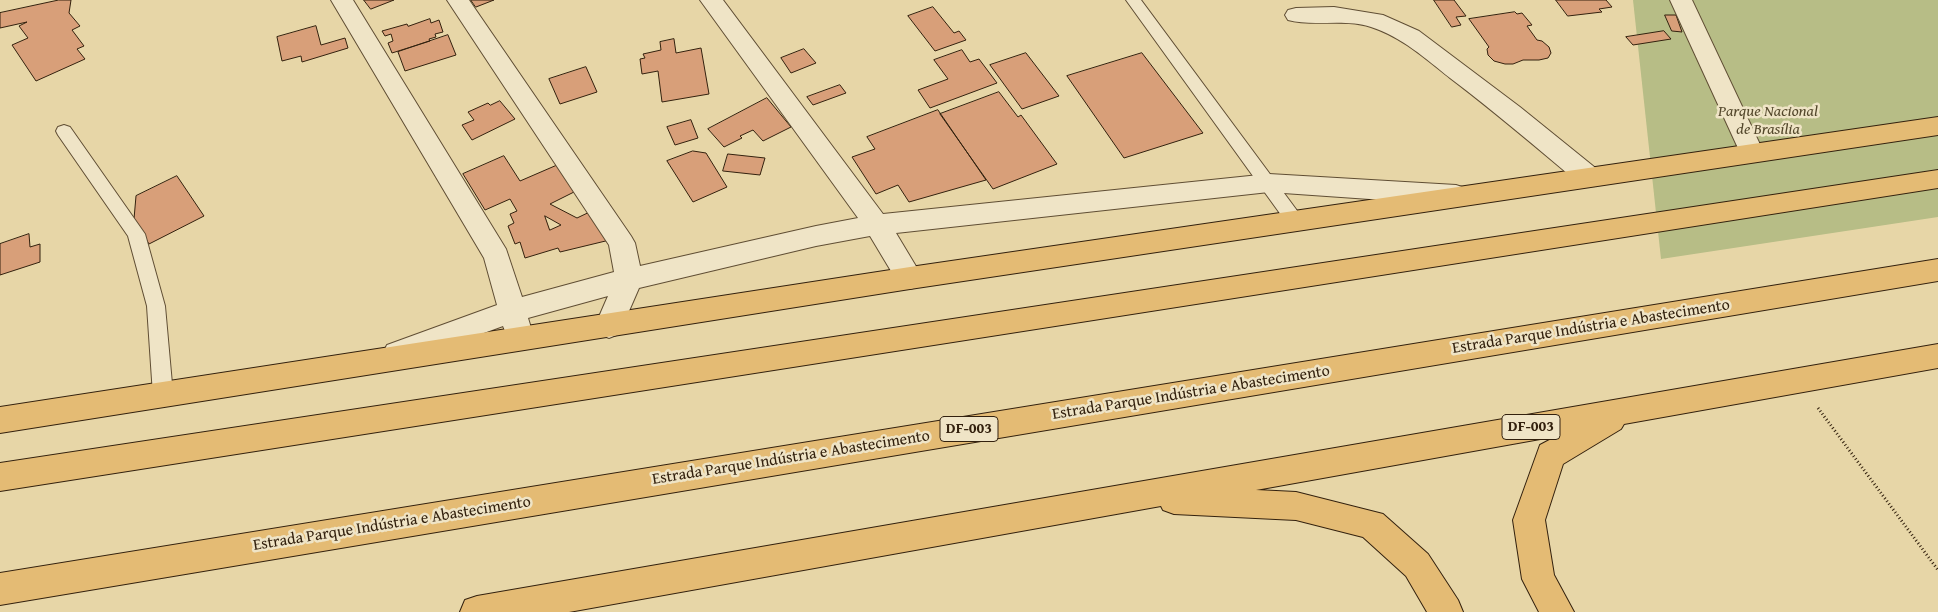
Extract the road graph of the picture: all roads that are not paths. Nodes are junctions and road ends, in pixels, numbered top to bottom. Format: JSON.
{"nodes":[{"id":1,"x":342,"y":0,"type":"edge"},
{"id":2,"x":458,"y":0,"type":"edge"},
{"id":3,"x":711,"y":0,"type":"edge"},
{"id":4,"x":1133,"y":0,"type":"edge"},
{"id":5,"x":1681,"y":0,"type":"edge"},
{"id":6,"x":1296,"y":14,"type":"dead end"},
{"id":7,"x":1938,"y":126,"type":"edge"},
{"id":8,"x":64,"y":131,"type":"dead end"},
{"id":9,"x":1752,"y":153,"type":"junction"},
{"id":10,"x":1589,"y":177,"type":"junction"},
{"id":11,"x":1938,"y":179,"type":"edge"},
{"id":12,"x":1269,"y":183,"type":"junction"},
{"id":13,"x":1465,"y":196,"type":"junction"},
{"id":14,"x":1295,"y":221,"type":"junction"},
{"id":15,"x":877,"y":225,"type":"junction"},
{"id":16,"x":1938,"y":270,"type":"edge"},
{"id":17,"x":910,"y":278,"type":"junction"},
{"id":18,"x":629,"y":279,"type":"junction"},
{"id":19,"x":512,"y":311,"type":"junction"},
{"id":20,"x":609,"y":326,"type":"junction"},
{"id":21,"x":520,"y":340,"type":"junction"},
{"id":22,"x":1938,"y":356,"type":"edge"},
{"id":23,"x":370,"y":363,"type":"junction"},
{"id":24,"x":163,"y":395,"type":"junction"},
{"id":25,"x":1628,"y":410,"type":"junction"},
{"id":26,"x":0,"y":420,"type":"edge"},
{"id":27,"x":0,"y":477,"type":"edge"},
{"id":28,"x":1124,"y":498,"type":"junction"},
{"id":29,"x":0,"y":589,"type":"edge"},
{"id":30,"x":477,"y":612,"type":"edge"},
{"id":31,"x":1446,"y":612,"type":"edge"},
{"id":32,"x":1557,"y":612,"type":"edge"}],
"edges":[{"from":1,"to":19,"type":"street"},
{"from":2,"to":18,"type":"street"},
{"from":3,"to":15,"type":"street"},
{"from":4,"to":12,"type":"lane"},
{"from":5,"to":9,"type":"street"},
{"from":6,"to":10,"type":"street"},
{"from":7,"to":9,"type":"main road"},
{"from":8,"to":24,"type":"lane"},
{"from":9,"to":10,"type":"main road"},
{"from":10,"to":13,"type":"main road"},
{"from":11,"to":27,"type":"main road"},
{"from":12,"to":13,"type":"street"},
{"from":12,"to":14,"type":"lane"},
{"from":12,"to":15,"type":"street"},
{"from":13,"to":14,"type":"main road"},
{"from":14,"to":17,"type":"main road"},
{"from":15,"to":17,"type":"street"},
{"from":15,"to":18,"type":"street"},
{"from":16,"to":29,"type":"main road","name":"Estrada Parque Indústria e Abastecimento","number":"DF-003"},
{"from":17,"to":20,"type":"main road"},
{"from":18,"to":19,"type":"street"},
{"from":18,"to":20,"type":"street"},
{"from":19,"to":21,"type":"street"},
{"from":19,"to":23,"type":"street"},
{"from":20,"to":21,"type":"main road"},
{"from":21,"to":23,"type":"main road"},
{"from":22,"to":25,"type":"main road","number":"DF-003"},
{"from":23,"to":24,"type":"main road"},
{"from":24,"to":26,"type":"main road"},
{"from":25,"to":28,"type":"main road","number":"DF-003"},
{"from":25,"to":32,"type":"main road"},
{"from":28,"to":30,"type":"main road","number":"DF-003"},
{"from":28,"to":31,"type":"main road"}]}
